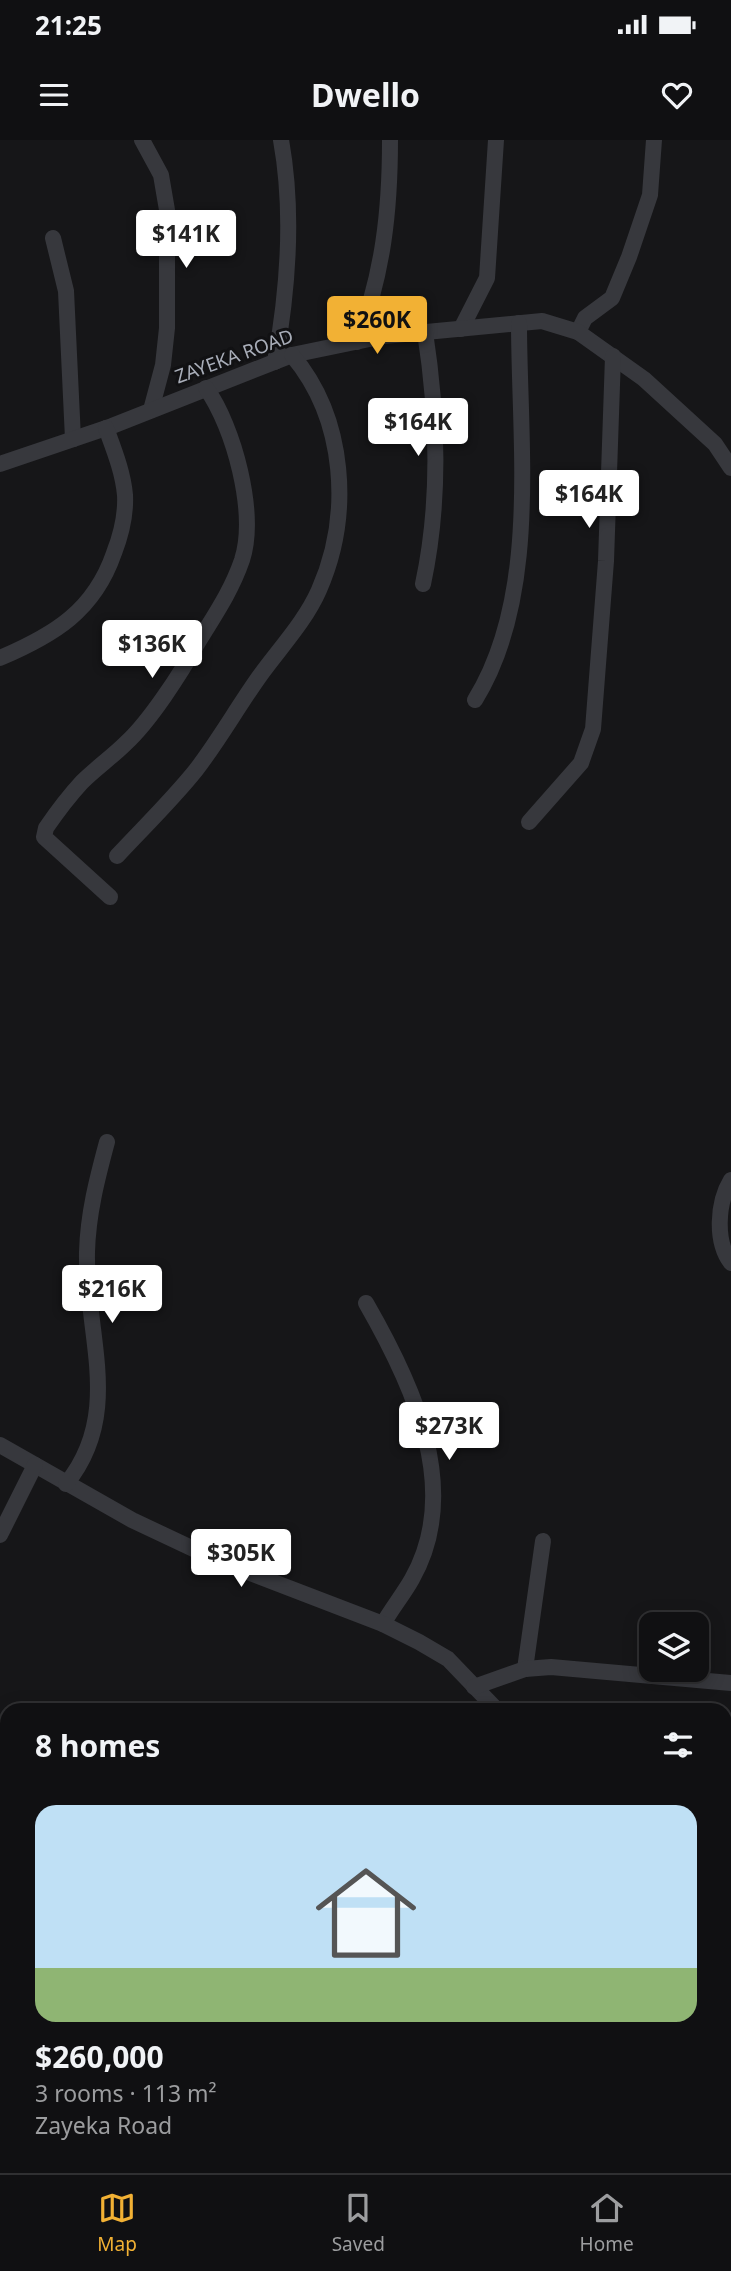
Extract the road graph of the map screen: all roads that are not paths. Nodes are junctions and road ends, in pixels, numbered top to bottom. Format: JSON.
{"nodes":[{"id":1,"x":142,"y":140,"type":"edge"},
{"id":2,"x":281,"y":140,"type":"edge"},
{"id":3,"x":390,"y":140,"type":"edge"},
{"id":4,"x":496,"y":140,"type":"edge"},
{"id":5,"x":654,"y":140,"type":"edge"},
{"id":6,"x":53,"y":237,"type":"dead end"},
{"id":7,"x":519,"y":323,"type":"junction"},
{"id":8,"x":461,"y":329,"type":"junction"},
{"id":9,"x":425,"y":332,"type":"junction"},
{"id":10,"x":578,"y":332,"type":"junction"},
{"id":11,"x":357,"y":342,"type":"junction"},
{"id":12,"x":292,"y":355,"type":"junction"},
{"id":13,"x":613,"y":356,"type":"junction"},
{"id":14,"x":275,"y":362,"type":"junction"},
{"id":15,"x":206,"y":388,"type":"junction"},
{"id":16,"x":151,"y":410,"type":"junction"},
{"id":17,"x":106,"y":428,"type":"junction"},
{"id":18,"x":73,"y":439,"type":"junction"},
{"id":19,"x":0,"y":464,"type":"edge"},
{"id":20,"x":731,"y":468,"type":"edge"},
{"id":21,"x":423,"y":584,"type":"dead end"},
{"id":22,"x":0,"y":658,"type":"edge"},
{"id":23,"x":475,"y":700,"type":"dead end"},
{"id":24,"x":529,"y":822,"type":"dead end"},
{"id":25,"x":117,"y":856,"type":"dead end"},
{"id":26,"x":110,"y":897,"type":"dead end"},
{"id":27,"x":107,"y":1142,"type":"dead end"},
{"id":28,"x":731,"y":1180,"type":"edge"},
{"id":29,"x":731,"y":1263,"type":"edge"},
{"id":30,"x":366,"y":1303,"type":"dead end"},
{"id":31,"x":0,"y":1444,"type":"edge"},
{"id":32,"x":35,"y":1465,"type":"junction"},
{"id":33,"x":66,"y":1484,"type":"junction"},
{"id":34,"x":0,"y":1535,"type":"edge"},
{"id":35,"x":543,"y":1541,"type":"dead end"},
{"id":36,"x":383,"y":1624,"type":"junction"},
{"id":37,"x":525,"y":1669,"type":"junction"},
{"id":38,"x":731,"y":1683,"type":"edge"},
{"id":39,"x":474,"y":1687,"type":"junction"},
{"id":40,"x":490,"y":1703,"type":"edge"}],
"edges":[{"from":1,"to":16,"type":"street"},
{"from":2,"to":14,"type":"street"},
{"from":3,"to":11,"type":"street"},
{"from":4,"to":8,"type":"street"},
{"from":5,"to":10,"type":"street"},
{"from":6,"to":18,"type":"street"},
{"from":7,"to":8,"type":"street","name":"ZAYEKA ROAD"},
{"from":7,"to":10,"type":"street","name":"ZAYEKA ROAD"},
{"from":7,"to":23,"type":"street"},
{"from":8,"to":9,"type":"street","name":"ZAYEKA ROAD"},
{"from":9,"to":11,"type":"street","name":"ZAYEKA ROAD"},
{"from":9,"to":21,"type":"street"},
{"from":10,"to":13,"type":"street","name":"ZAYEKA ROAD"},
{"from":11,"to":12,"type":"street","name":"ZAYEKA ROAD"},
{"from":12,"to":14,"type":"street","name":"ZAYEKA ROAD"},
{"from":12,"to":25,"type":"street"},
{"from":13,"to":20,"type":"street","name":"ZAYEKA ROAD"},
{"from":13,"to":24,"type":"street"},
{"from":14,"to":15,"type":"street","name":"ZAYEKA ROAD"},
{"from":15,"to":16,"type":"street","name":"ZAYEKA ROAD"},
{"from":15,"to":26,"type":"street"},
{"from":16,"to":17,"type":"street","name":"ZAYEKA ROAD"},
{"from":17,"to":18,"type":"street","name":"ZAYEKA ROAD"},
{"from":17,"to":22,"type":"street"},
{"from":18,"to":19,"type":"street","name":"ZAYEKA ROAD"},
{"from":27,"to":33,"type":"street"},
{"from":28,"to":29,"type":"street"},
{"from":30,"to":36,"type":"street"},
{"from":31,"to":32,"type":"street"},
{"from":32,"to":33,"type":"street"},
{"from":32,"to":34,"type":"street"},
{"from":33,"to":36,"type":"street"},
{"from":35,"to":37,"type":"street"},
{"from":36,"to":39,"type":"street"},
{"from":37,"to":38,"type":"street"},
{"from":37,"to":39,"type":"street"},
{"from":39,"to":40,"type":"street"}]}
